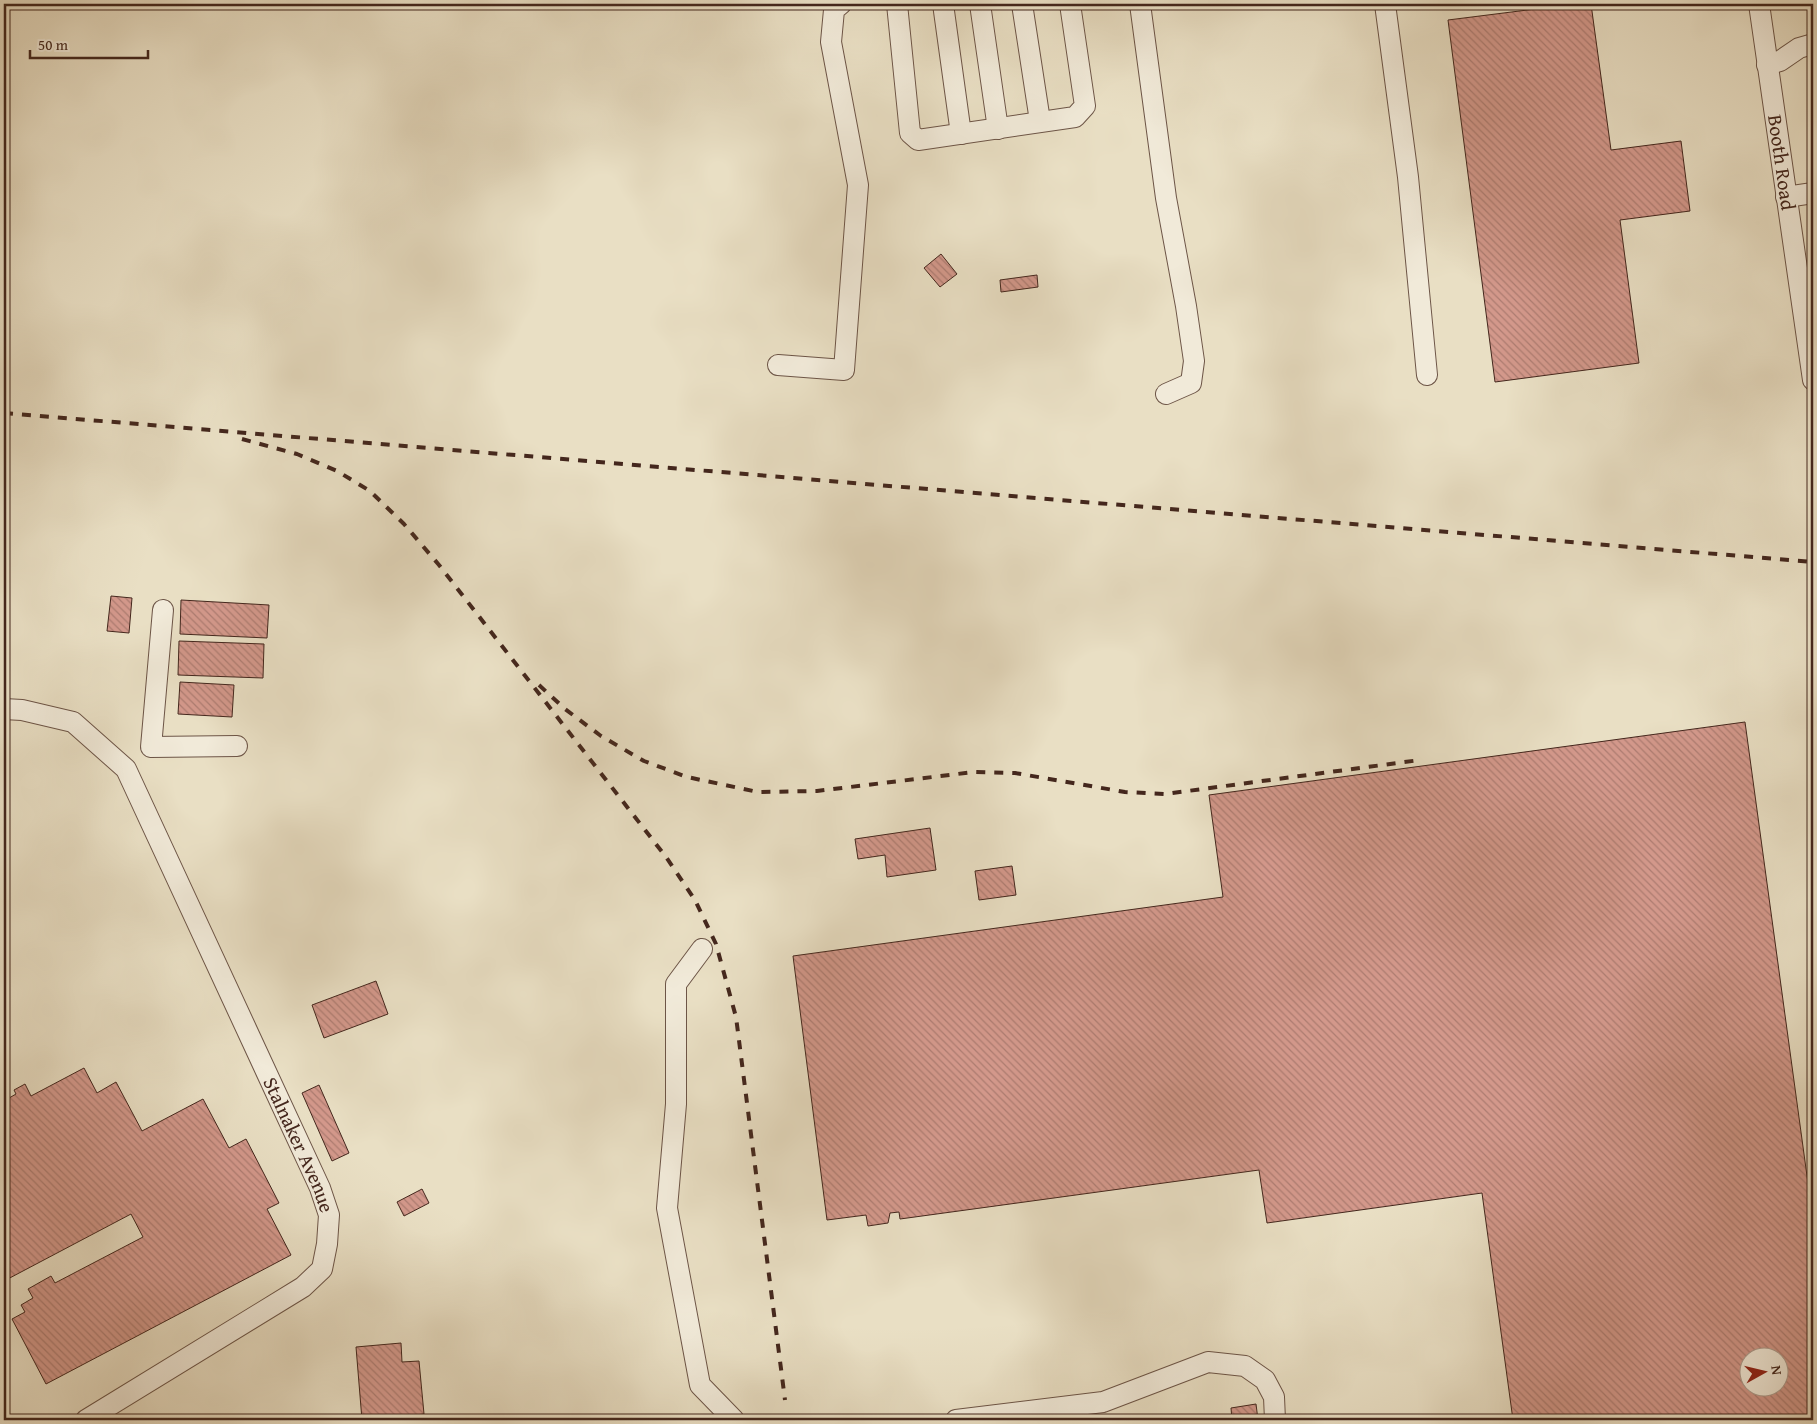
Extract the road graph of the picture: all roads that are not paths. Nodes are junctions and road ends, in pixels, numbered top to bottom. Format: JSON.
{"nodes":[{"id":1,"x":841,"y":4,"type":"edge"},
{"id":2,"x":897,"y":4,"type":"edge"},
{"id":3,"x":943,"y":4,"type":"edge"},
{"id":4,"x":980,"y":4,"type":"edge"},
{"id":5,"x":1022,"y":4,"type":"edge"},
{"id":6,"x":1070,"y":4,"type":"edge"},
{"id":7,"x":1140,"y":4,"type":"edge"},
{"id":8,"x":1385,"y":4,"type":"edge"},
{"id":9,"x":1759,"y":4,"type":"edge"},
{"id":10,"x":1813,"y":44,"type":"edge"},
{"id":11,"x":1768,"y":65,"type":"junction"},
{"id":12,"x":1040,"y":122,"type":"junction"},
{"id":13,"x":998,"y":129,"type":"junction"},
{"id":14,"x":961,"y":134,"type":"junction"},
{"id":15,"x":1813,"y":192,"type":"edge"},
{"id":16,"x":1786,"y":197,"type":"junction"},
{"id":17,"x":778,"y":364,"type":"dead end"},
{"id":18,"x":1427,"y":375,"type":"dead end"},
{"id":19,"x":1813,"y":380,"type":"edge"},
{"id":20,"x":1166,"y":394,"type":"dead end"},
{"id":21,"x":163,"y":610,"type":"dead end"},
{"id":22,"x":4,"y":709,"type":"edge"},
{"id":23,"x":238,"y":746,"type":"dead end"},
{"id":24,"x":151,"y":747,"type":"junction"},
{"id":25,"x":126,"y":769,"type":"junction"},
{"id":26,"x":702,"y":949,"type":"dead end"},
{"id":27,"x":86,"y":1420,"type":"edge"},
{"id":28,"x":734,"y":1420,"type":"edge"},
{"id":29,"x":956,"y":1420,"type":"edge"},
{"id":30,"x":1275,"y":1420,"type":"edge"}],
"edges":[{"from":1,"to":17,"type":"street"},
{"from":2,"to":14,"type":"street"},
{"from":3,"to":14,"type":"street"},
{"from":4,"to":13,"type":"street"},
{"from":5,"to":12,"type":"street"},
{"from":6,"to":12,"type":"street"},
{"from":7,"to":20,"type":"street"},
{"from":8,"to":18,"type":"street"},
{"from":9,"to":11,"type":"street","name":"Booth Road"},
{"from":10,"to":11,"type":"street"},
{"from":11,"to":16,"type":"street","name":"Booth Road"},
{"from":12,"to":13,"type":"street"},
{"from":13,"to":14,"type":"street"},
{"from":15,"to":16,"type":"street"},
{"from":16,"to":19,"type":"street","name":"Booth Road"},
{"from":21,"to":24,"type":"street"},
{"from":22,"to":25,"type":"street"},
{"from":23,"to":24,"type":"street"},
{"from":24,"to":25,"type":"street"},
{"from":25,"to":27,"type":"street","name":"Stalnaker Avenue"},
{"from":26,"to":28,"type":"street"},
{"from":29,"to":30,"type":"street"}]}
